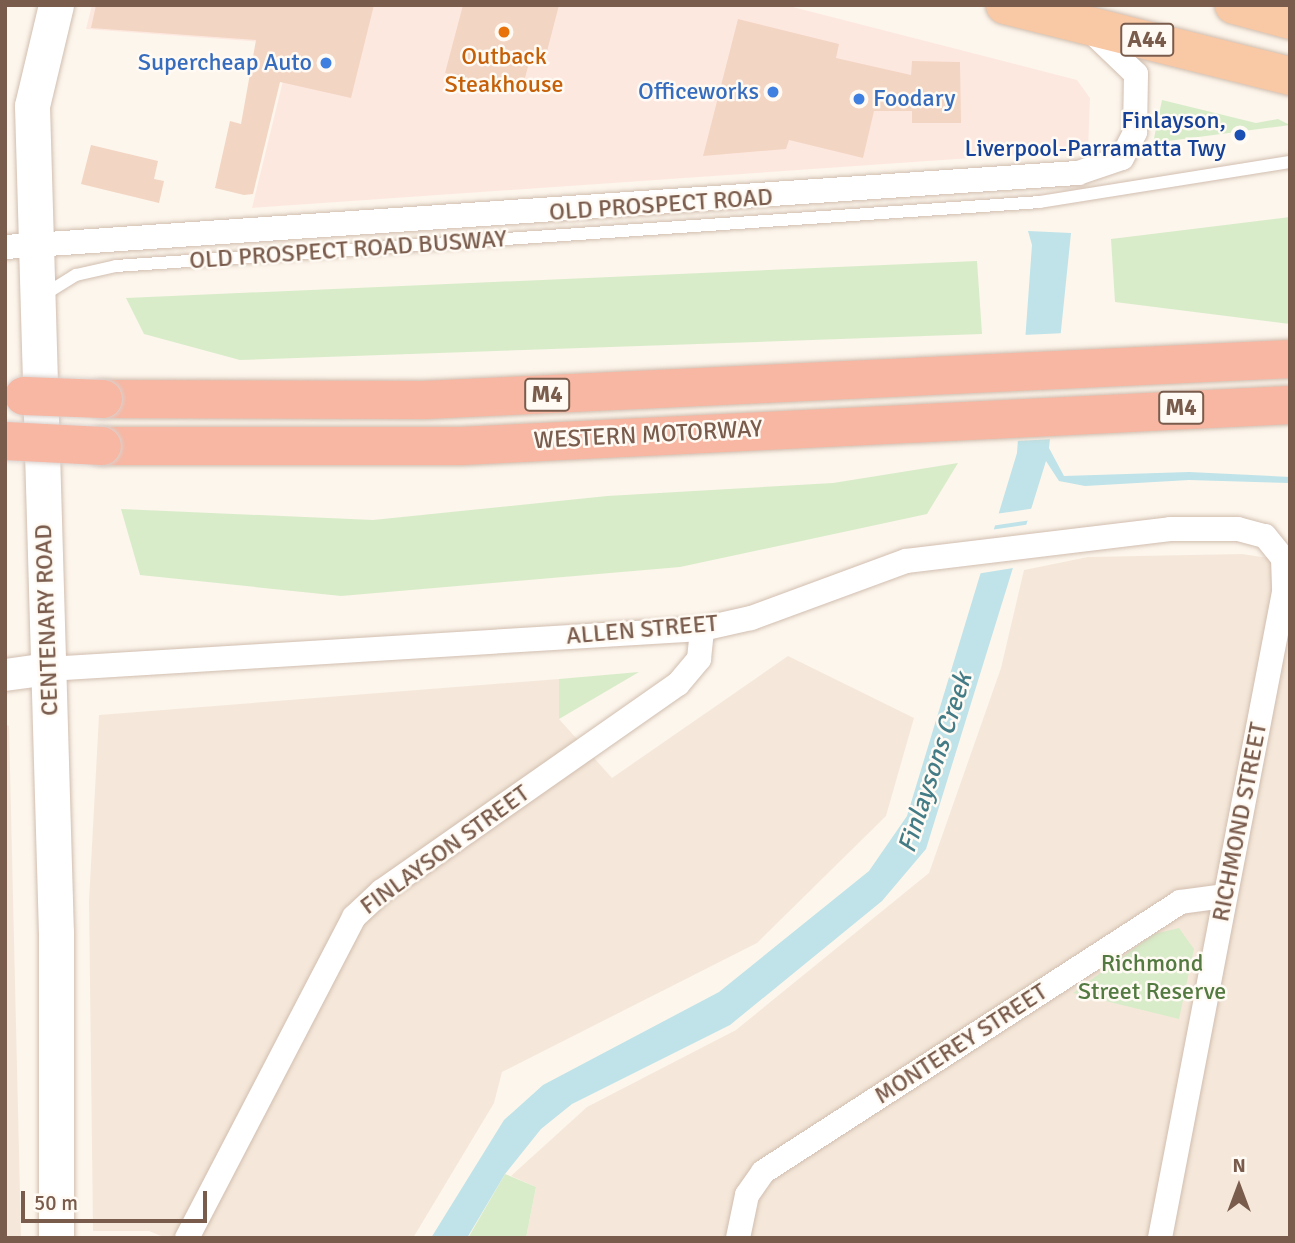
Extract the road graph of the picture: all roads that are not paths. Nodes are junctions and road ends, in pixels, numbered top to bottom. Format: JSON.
{"nodes":[{"id":1,"x":56,"y":5,"type":"edge"},
{"id":2,"x":1005,"y":5,"type":"edge"},
{"id":3,"x":1234,"y":5,"type":"edge"},
{"id":4,"x":1290,"y":20,"type":"edge"},
{"id":5,"x":1082,"y":24,"type":"junction"},
{"id":6,"x":1290,"y":76,"type":"edge"},
{"id":7,"x":1290,"y":162,"type":"edge"},
{"id":8,"x":21,"y":245,"type":"edge"},
{"id":9,"x":38,"y":298,"type":"junction"},
{"id":10,"x":1290,"y":359,"type":"edge"},
{"id":11,"x":12,"y":394,"type":"edge"},
{"id":12,"x":1290,"y":405,"type":"edge"},
{"id":13,"x":5,"y":441,"type":"edge"},
{"id":14,"x":1265,"y":536,"type":"joint"},
{"id":15,"x":702,"y":629,"type":"junction"},
{"id":16,"x":48,"y":669,"type":"junction"},
{"id":17,"x":5,"y":675,"type":"edge"},
{"id":18,"x":1226,"y":896,"type":"junction"},
{"id":19,"x":56,"y":1238,"type":"edge"},
{"id":20,"x":187,"y":1238,"type":"edge"},
{"id":21,"x":738,"y":1238,"type":"edge"},
{"id":22,"x":1160,"y":1238,"type":"edge"}],
"edges":[{"from":1,"to":8,"type":"main road","name":"CENTENARY ROAD"},
{"from":2,"to":5,"type":"highway","number":"A44"},
{"from":3,"to":4,"type":"highway"},
{"from":5,"to":6,"type":"highway","number":"A44"},
{"from":5,"to":8,"type":"street","name":"OLD PROSPECT ROAD"},
{"from":7,"to":9,"type":"lane","name":"OLD PROSPECT ROAD BUSWAY"},
{"from":8,"to":9,"type":"main road","name":"CENTENARY ROAD"},
{"from":9,"to":16,"type":"main road","name":"CENTENARY ROAD"},
{"from":10,"to":11,"type":"highway","name":"WESTERN MOTORWAY","number":"M4","bridge":true},
{"from":12,"to":13,"type":"highway","name":"WESTERN MOTORWAY","number":"M4","bridge":true},
{"from":14,"to":15,"type":"street","name":"ALLEN STREET"},
{"from":14,"to":18,"type":"street","name":"RICHMOND STREET"},
{"from":15,"to":16,"type":"street","name":"ALLEN STREET"},
{"from":15,"to":20,"type":"street","name":"FINLAYSON STREET"},
{"from":16,"to":17,"type":"street"},
{"from":16,"to":19,"type":"main road","name":"CENTENARY ROAD"},
{"from":18,"to":21,"type":"street","name":"MONTEREY STREET"},
{"from":18,"to":22,"type":"street","name":"RICHMOND STREET"}]}
